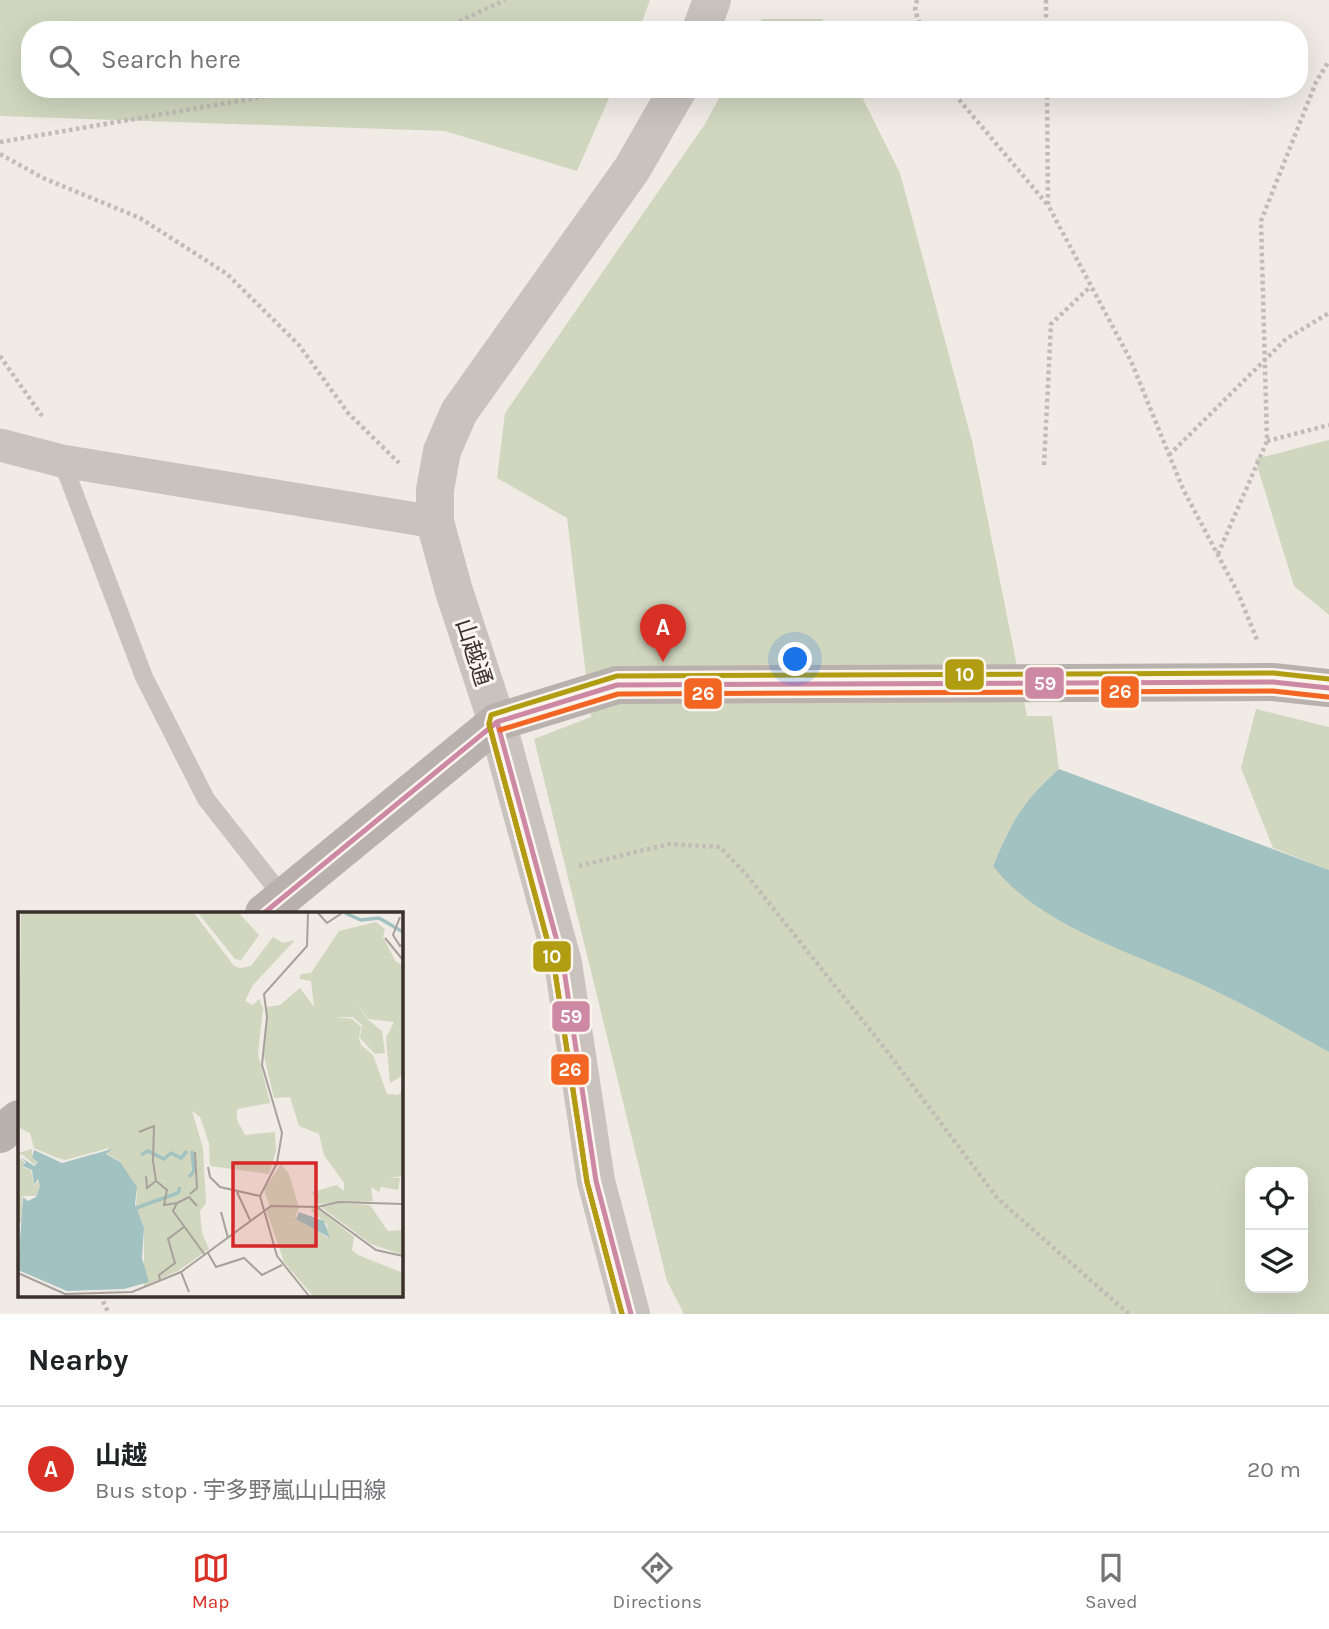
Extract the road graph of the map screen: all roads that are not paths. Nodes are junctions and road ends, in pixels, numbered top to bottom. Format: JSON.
{"nodes":[{"id":1,"x":712,"y":0,"type":"edge"},
{"id":2,"x":704,"y":21,"type":"edge"},
{"id":3,"x":673,"y":98,"type":"edge"},
{"id":4,"x":0,"y":445,"type":"edge"},
{"id":5,"x":62,"y":461,"type":"junction"},
{"id":6,"x":435,"y":506,"type":"junction"},
{"id":7,"x":1329,"y":688,"type":"edge"},
{"id":8,"x":497,"y":722,"type":"junction"},
{"id":9,"x":274,"y":905,"type":"edge"},
{"id":10,"x":18,"y":1120,"type":"edge"},
{"id":11,"x":0,"y":1134,"type":"edge"},
{"id":12,"x":631,"y":1314,"type":"edge"}],
"edges":[{"from":1,"to":2,"type":"street"},
{"from":3,"to":6,"type":"street","name":"山越通"},
{"from":4,"to":5,"type":"street"},
{"from":5,"to":6,"type":"street"},
{"from":5,"to":9,"type":"lane"},
{"from":6,"to":8,"type":"street","name":"山越通"},
{"from":7,"to":8,"type":"main road"},
{"from":8,"to":9,"type":"main road"},
{"from":8,"to":12,"type":"street","name":"山越通"},
{"from":10,"to":11,"type":"main road"}]}
